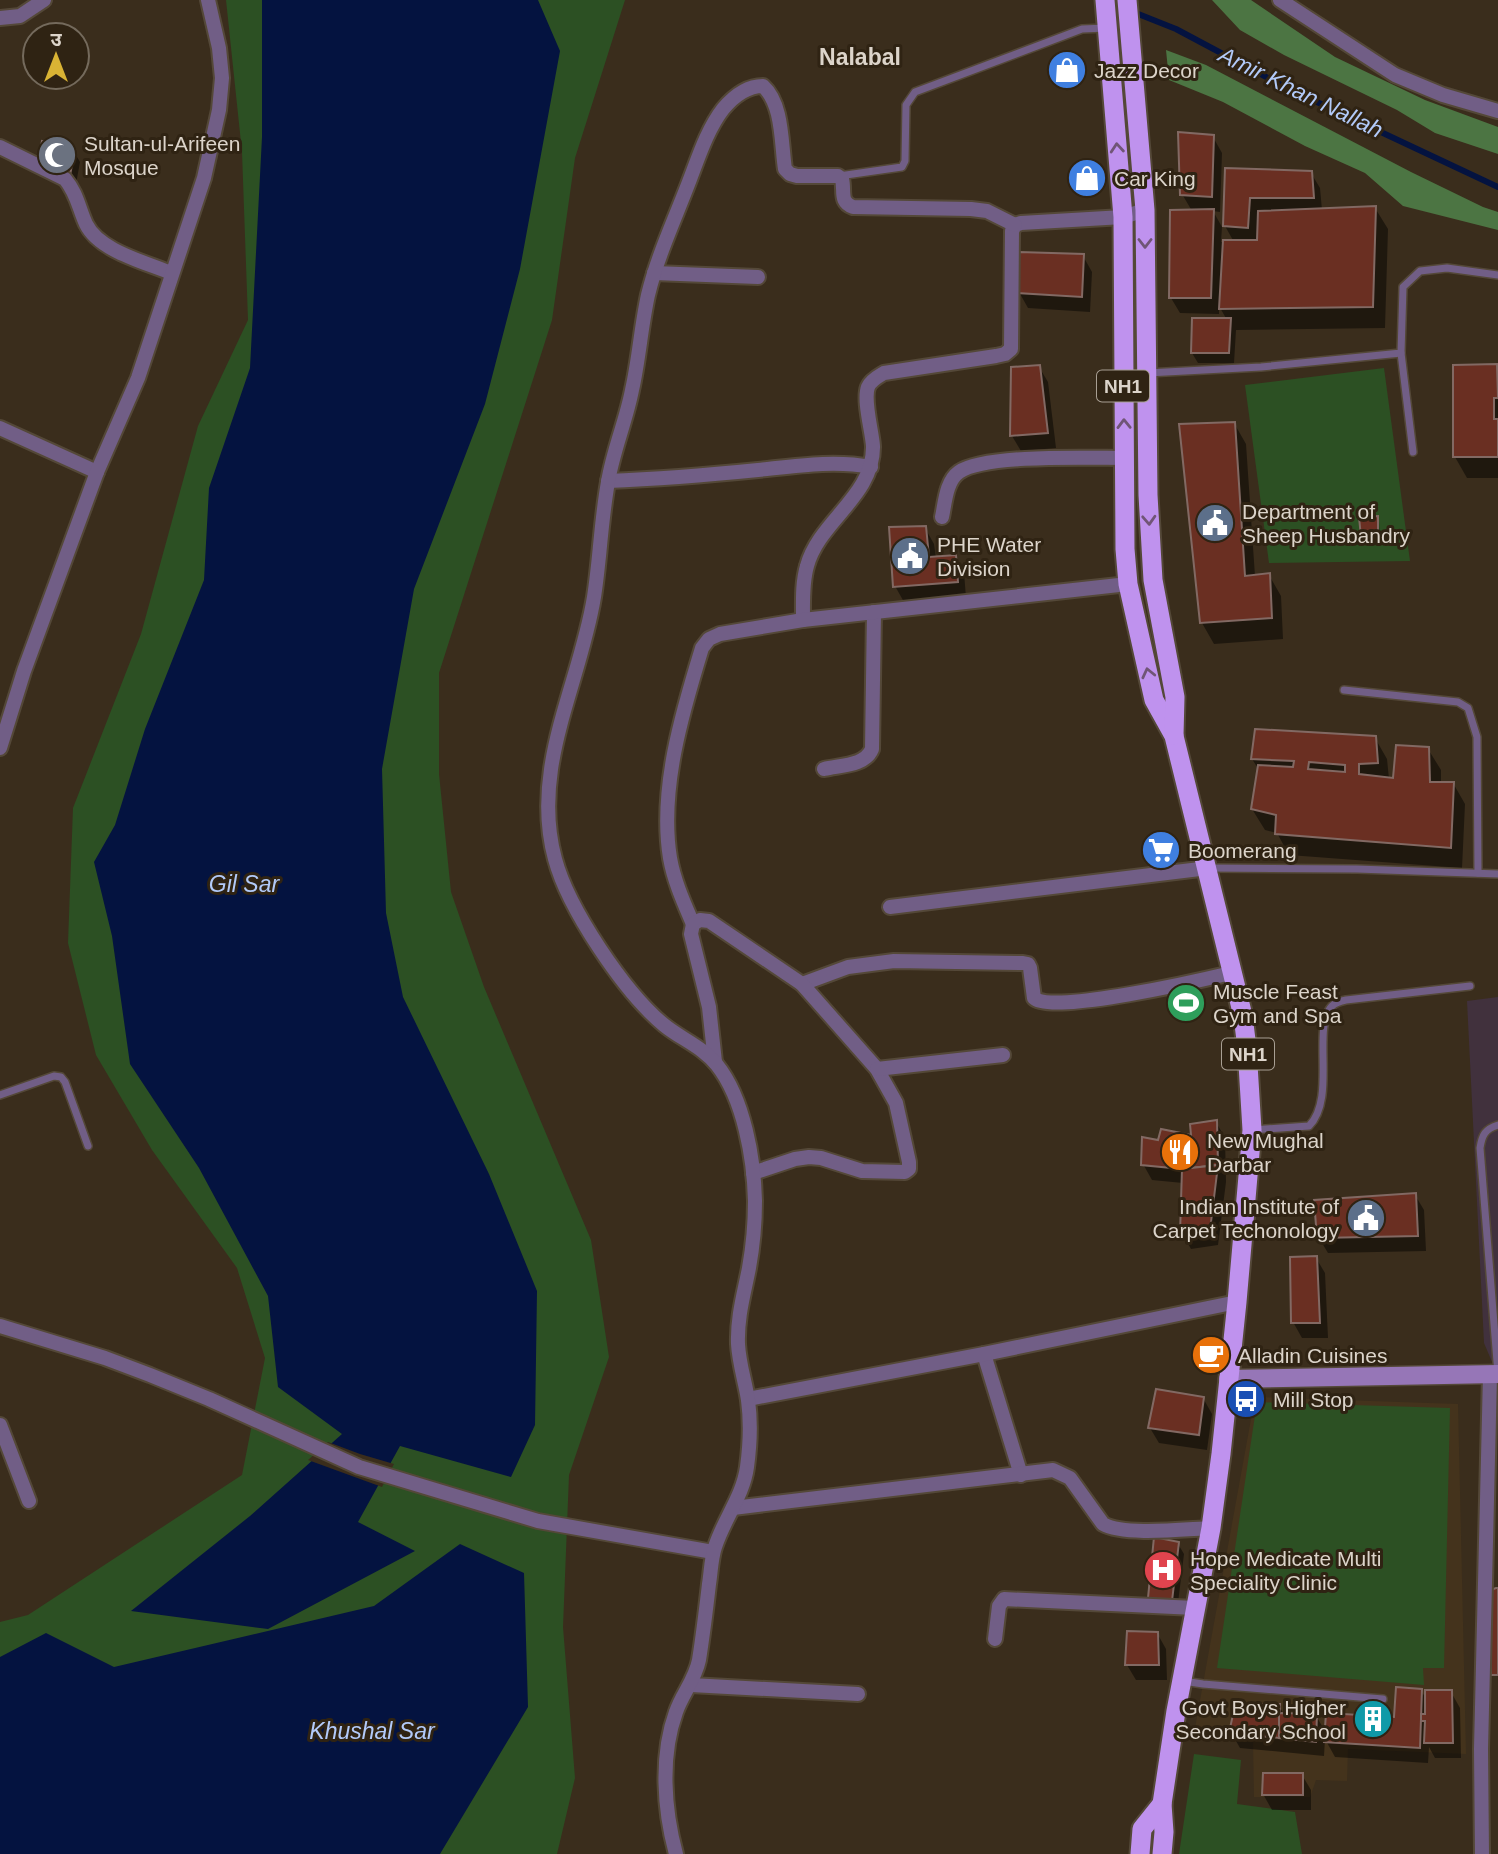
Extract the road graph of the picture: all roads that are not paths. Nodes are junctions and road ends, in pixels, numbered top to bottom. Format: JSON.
{"nodes":[{"id":1,"x":44,"y":0,"type":"edge"},
{"id":2,"x":208,"y":0,"type":"edge"},
{"id":3,"x":1105,"y":0,"type":"edge"},
{"id":4,"x":1127,"y":0,"type":"edge"},
{"id":5,"x":1280,"y":0,"type":"edge"},
{"id":6,"x":0,"y":18,"type":"edge"},
{"id":7,"x":1108,"y":28,"type":"junction"},
{"id":8,"x":1498,"y":111,"type":"edge"},
{"id":9,"x":0,"y":146,"type":"edge"},
{"id":10,"x":838,"y":176,"type":"junction"},
{"id":11,"x":1145,"y":210,"type":"junction"},
{"id":12,"x":1123,"y":217,"type":"junction"},
{"id":13,"x":1015,"y":225,"type":"junction"},
{"id":14,"x":172,"y":273,"type":"junction"},
{"id":15,"x":654,"y":274,"type":"junction"},
{"id":16,"x":1498,"y":275,"type":"edge"},
{"id":17,"x":758,"y":277,"type":"dead end"},
{"id":18,"x":1401,"y":353,"type":"junction"},
{"id":19,"x":1123,"y":373,"type":"junction"},
{"id":20,"x":1146,"y":373,"type":"junction"},
{"id":21,"x":0,"y":428,"type":"edge"},
{"id":22,"x":1413,"y":452,"type":"dead end"},
{"id":23,"x":1124,"y":458,"type":"junction"},
{"id":24,"x":871,"y":467,"type":"junction"},
{"id":25,"x":97,"y":472,"type":"junction"},
{"id":26,"x":608,"y":481,"type":"junction"},
{"id":27,"x":942,"y":516,"type":"dead end"},
{"id":28,"x":1128,"y":584,"type":"junction"},
{"id":29,"x":874,"y":611,"type":"junction"},
{"id":30,"x":803,"y":620,"type":"junction"},
{"id":31,"x":1343,"y":690,"type":"dead end"},
{"id":32,"x":1174,"y":736,"type":"junction"},
{"id":33,"x":0,"y":748,"type":"edge"},
{"id":34,"x":824,"y":769,"type":"dead end"},
{"id":35,"x":1208,"y":867,"type":"junction"},
{"id":36,"x":1479,"y":873,"type":"junction"},
{"id":37,"x":1498,"y":874,"type":"edge"},
{"id":38,"x":890,"y":907,"type":"dead end"},
{"id":39,"x":692,"y":924,"type":"junction"},
{"id":40,"x":1231,"y":973,"type":"junction"},
{"id":41,"x":802,"y":984,"type":"junction"},
{"id":42,"x":1470,"y":986,"type":"dead end"},
{"id":43,"x":1003,"y":1055,"type":"dead end"},
{"id":44,"x":715,"y":1062,"type":"junction"},
{"id":45,"x":877,"y":1069,"type":"junction"},
{"id":46,"x":0,"y":1095,"type":"edge"},
{"id":47,"x":1498,"y":1125,"type":"edge"},
{"id":48,"x":1252,"y":1130,"type":"junction"},
{"id":49,"x":88,"y":1146,"type":"dead end"},
{"id":50,"x":753,"y":1173,"type":"junction"},
{"id":51,"x":1237,"y":1302,"type":"junction"},
{"id":52,"x":0,"y":1326,"type":"edge"},
{"id":53,"x":984,"y":1354,"type":"junction"},
{"id":54,"x":1494,"y":1375,"type":"edge"},
{"id":55,"x":1228,"y":1380,"type":"junction"},
{"id":56,"x":748,"y":1399,"type":"junction"},
{"id":57,"x":0,"y":1425,"type":"edge"},
{"id":58,"x":1021,"y":1475,"type":"junction"},
{"id":59,"x":29,"y":1501,"type":"dead end"},
{"id":60,"x":733,"y":1508,"type":"junction"},
{"id":61,"x":1211,"y":1528,"type":"junction"},
{"id":62,"x":713,"y":1552,"type":"junction"},
{"id":63,"x":1195,"y":1608,"type":"junction"},
{"id":64,"x":995,"y":1639,"type":"dead end"},
{"id":65,"x":1182,"y":1681,"type":"junction"},
{"id":66,"x":691,"y":1685,"type":"junction"},
{"id":67,"x":858,"y":1694,"type":"dead end"},
{"id":68,"x":1383,"y":1699,"type":"dead end"},
{"id":69,"x":1162,"y":1804,"type":"junction"},
{"id":70,"x":676,"y":1854,"type":"edge"},
{"id":71,"x":1140,"y":1854,"type":"edge"},
{"id":72,"x":1162,"y":1854,"type":"edge"},
{"id":73,"x":1482,"y":1854,"type":"edge"}],
"edges":[{"from":1,"to":6,"type":"street"},
{"from":2,"to":14,"type":"street"},
{"from":3,"to":7,"type":"highway","number":"NH1"},
{"from":4,"to":11,"type":"highway","number":"NH1"},
{"from":5,"to":8,"type":"street"},
{"from":7,"to":10,"type":"lane"},
{"from":12,"to":7,"type":"highway","number":"NH1","one_way":true},
{"from":9,"to":14,"type":"street"},
{"from":10,"to":13,"type":"street"},
{"from":10,"to":15,"type":"street"},
{"from":11,"to":12,"type":"street"},
{"from":11,"to":20,"type":"highway","number":"NH1","one_way":true},
{"from":12,"to":13,"type":"street"},
{"from":12,"to":19,"type":"highway","number":"NH1"},
{"from":13,"to":24,"type":"street"},
{"from":14,"to":25,"type":"street"},
{"from":15,"to":17,"type":"street"},
{"from":15,"to":26,"type":"street"},
{"from":16,"to":18,"type":"lane"},
{"from":18,"to":20,"type":"lane"},
{"from":18,"to":22,"type":"lane"},
{"from":19,"to":20,"type":"highway"},
{"from":23,"to":19,"type":"highway","number":"NH1","one_way":true},
{"from":20,"to":32,"type":"highway","number":"NH1","one_way":true},
{"from":21,"to":25,"type":"street"},
{"from":23,"to":27,"type":"street"},
{"from":23,"to":28,"type":"highway","number":"NH1"},
{"from":24,"to":26,"type":"street"},
{"from":24,"to":30,"type":"street"},
{"from":25,"to":33,"type":"street"},
{"from":26,"to":44,"type":"street"},
{"from":28,"to":29,"type":"street"},
{"from":32,"to":28,"type":"highway","number":"NH1","one_way":true},
{"from":29,"to":30,"type":"street"},
{"from":29,"to":34,"type":"street"},
{"from":30,"to":39,"type":"street"},
{"from":31,"to":36,"type":"lane"},
{"from":32,"to":35,"type":"highway","number":"NH1"},
{"from":35,"to":36,"type":"lane"},
{"from":35,"to":38,"type":"street"},
{"from":35,"to":40,"type":"highway","number":"NH1"},
{"from":36,"to":37,"type":"lane"},
{"from":39,"to":41,"type":"street"},
{"from":39,"to":44,"type":"street"},
{"from":40,"to":41,"type":"street"},
{"from":40,"to":48,"type":"highway","number":"NH1"},
{"from":41,"to":45,"type":"street"},
{"from":42,"to":48,"type":"lane"},
{"from":43,"to":45,"type":"street"},
{"from":44,"to":50,"type":"street"},
{"from":45,"to":50,"type":"street"},
{"from":46,"to":49,"type":"lane"},
{"from":47,"to":54,"type":"lane"},
{"from":48,"to":51,"type":"highway","number":"NH1"},
{"from":50,"to":56,"type":"street"},
{"from":51,"to":53,"type":"street"},
{"from":51,"to":55,"type":"highway","number":"NH1"},
{"from":52,"to":62,"type":"street"},
{"from":53,"to":56,"type":"street"},
{"from":53,"to":58,"type":"street"},
{"from":54,"to":55,"type":"main road"},
{"from":54,"to":73,"type":"street"},
{"from":55,"to":61,"type":"highway","number":"NH1"},
{"from":56,"to":60,"type":"street"},
{"from":57,"to":59,"type":"street"},
{"from":58,"to":60,"type":"street"},
{"from":58,"to":61,"type":"street"},
{"from":60,"to":62,"type":"street"},
{"from":61,"to":63,"type":"highway","number":"NH1"},
{"from":62,"to":66,"type":"street"},
{"from":63,"to":64,"type":"street"},
{"from":63,"to":65,"type":"highway","number":"NH1"},
{"from":65,"to":68,"type":"lane"},
{"from":65,"to":69,"type":"highway","number":"NH1"},
{"from":66,"to":67,"type":"street"},
{"from":66,"to":70,"type":"street"},
{"from":69,"to":71,"type":"highway","number":"NH1"},
{"from":69,"to":72,"type":"highway","number":"NH1"}]}
